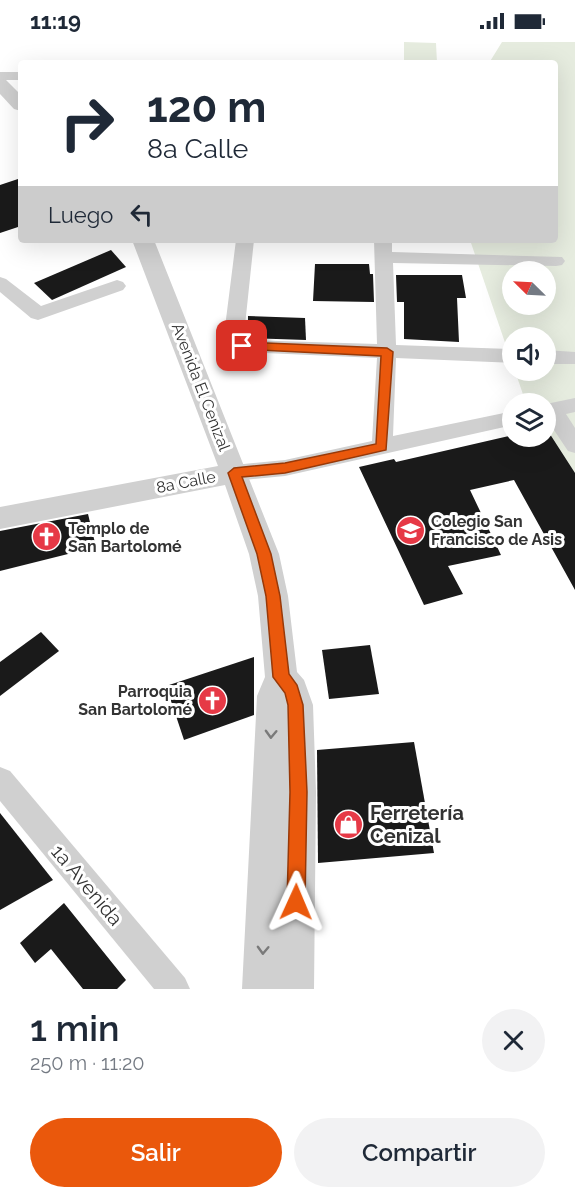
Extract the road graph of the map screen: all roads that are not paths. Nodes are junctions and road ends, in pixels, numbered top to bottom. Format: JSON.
{"nodes":[{"id":1,"x":0,"y":76,"type":"edge"},
{"id":2,"x":18,"y":76,"type":"edge"},
{"id":3,"x":0,"y":84,"type":"edge"},
{"id":4,"x":18,"y":102,"type":"edge"},
{"id":5,"x":144,"y":243,"type":"edge"},
{"id":6,"x":245,"y":243,"type":"edge"},
{"id":7,"x":384,"y":249,"type":"edge"},
{"id":8,"x":556,"y":261,"type":"dead end"},
{"id":9,"x":0,"y":283,"type":"edge"},
{"id":10,"x":117,"y":286,"type":"dead end"},
{"id":11,"x":387,"y":352,"type":"junction"},
{"id":12,"x":502,"y":356,"type":"edge"},
{"id":13,"x":556,"y":357,"type":"edge"},
{"id":14,"x":572,"y":358,"type":"dead end"},
{"id":15,"x":575,"y":405,"type":"edge"},
{"id":16,"x":556,"y":409,"type":"edge"},
{"id":17,"x":556,"y":419,"type":"edge"},
{"id":18,"x":502,"y":420,"type":"edge"},
{"id":19,"x":575,"y":445,"type":"edge"},
{"id":20,"x":382,"y":447,"type":"junction"},
{"id":21,"x":234,"y":473,"type":"junction"},
{"id":22,"x":0,"y":518,"type":"edge"},
{"id":23,"x":281,"y":677,"type":"junction"},
{"id":24,"x":0,"y":780,"type":"edge"},
{"id":25,"x":174,"y":989,"type":"edge"},
{"id":26,"x":262,"y":989,"type":"edge"},
{"id":27,"x":294,"y":989,"type":"edge"}],
"edges":[{"from":1,"to":2,"type":"street"},
{"from":3,"to":4,"type":"street"},
{"from":5,"to":21,"type":"street","name":"Avenida El Cenizal"},
{"from":6,"to":11,"type":"street"},
{"from":7,"to":8,"type":"street"},
{"from":7,"to":11,"type":"street"},
{"from":9,"to":10,"type":"street"},
{"from":11,"to":12,"type":"street"},
{"from":11,"to":20,"type":"street"},
{"from":13,"to":14,"type":"street"},
{"from":15,"to":16,"type":"street"},
{"from":17,"to":19,"type":"street"},
{"from":18,"to":20,"type":"street","name":"8a Calle"},
{"from":20,"to":21,"type":"street","name":"8a Calle"},
{"from":21,"to":22,"type":"street","name":"8a Calle"},
{"from":21,"to":23,"type":"street","name":"Avenida El Cenizal"},
{"from":23,"to":26,"type":"street","name":"Avenida El Cenizal","one_way":true},
{"from":23,"to":27,"type":"street","name":"Avenida El Cenizal"},
{"from":24,"to":25,"type":"street","name":"1a Avenida"}]}
